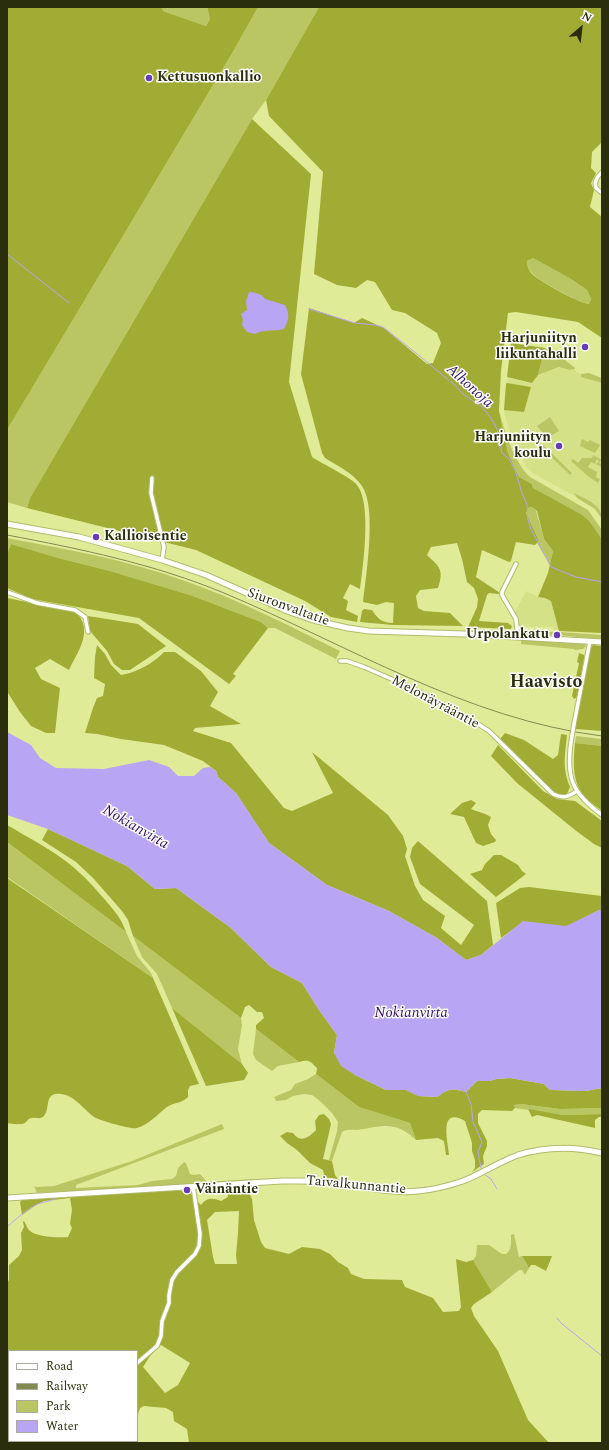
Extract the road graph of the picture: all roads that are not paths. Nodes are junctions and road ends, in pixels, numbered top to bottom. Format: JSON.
{"nodes":[{"id":1,"x":602,"y":172,"type":"edge"},
{"id":2,"x":602,"y":193,"type":"edge"},
{"id":3,"x":152,"y":478,"type":"dead end"},
{"id":4,"x":7,"y":524,"type":"edge"},
{"id":5,"x":162,"y":560,"type":"junction"},
{"id":6,"x":516,"y":564,"type":"dead end"},
{"id":7,"x":7,"y":592,"type":"edge"},
{"id":8,"x":88,"y":632,"type":"dead end"},
{"id":9,"x":518,"y":637,"type":"junction"},
{"id":10,"x":590,"y":641,"type":"junction"},
{"id":11,"x":602,"y":642,"type":"edge"},
{"id":12,"x":340,"y":661,"type":"dead end"},
{"id":13,"x":577,"y":791,"type":"junction"},
{"id":14,"x":602,"y":815,"type":"edge"},
{"id":15,"x":602,"y":1153,"type":"edge"},
{"id":16,"x":193,"y":1186,"type":"junction"},
{"id":17,"x":7,"y":1198,"type":"edge"},
{"id":18,"x":138,"y":1362,"type":"edge"}],
"edges":[{"from":1,"to":2,"type":"street"},
{"from":3,"to":5,"type":"street"},
{"from":4,"to":5,"type":"street","name":"Siuronvaltatie"},
{"from":5,"to":9,"type":"street","name":"Siuronvaltatie"},
{"from":6,"to":9,"type":"street"},
{"from":7,"to":8,"type":"street"},
{"from":9,"to":10,"type":"street","name":"Siuronvaltatie"},
{"from":10,"to":11,"type":"street","name":"Siuronvaltatie"},
{"from":10,"to":13,"type":"street","bridge":true},
{"from":12,"to":13,"type":"street","name":"Melonäyrääntie"},
{"from":13,"to":14,"type":"street"},
{"from":15,"to":16,"type":"street","name":"Taivalkunnantie"},
{"from":16,"to":17,"type":"street","name":"Taivalkunnantie"},
{"from":16,"to":18,"type":"street"}]}
